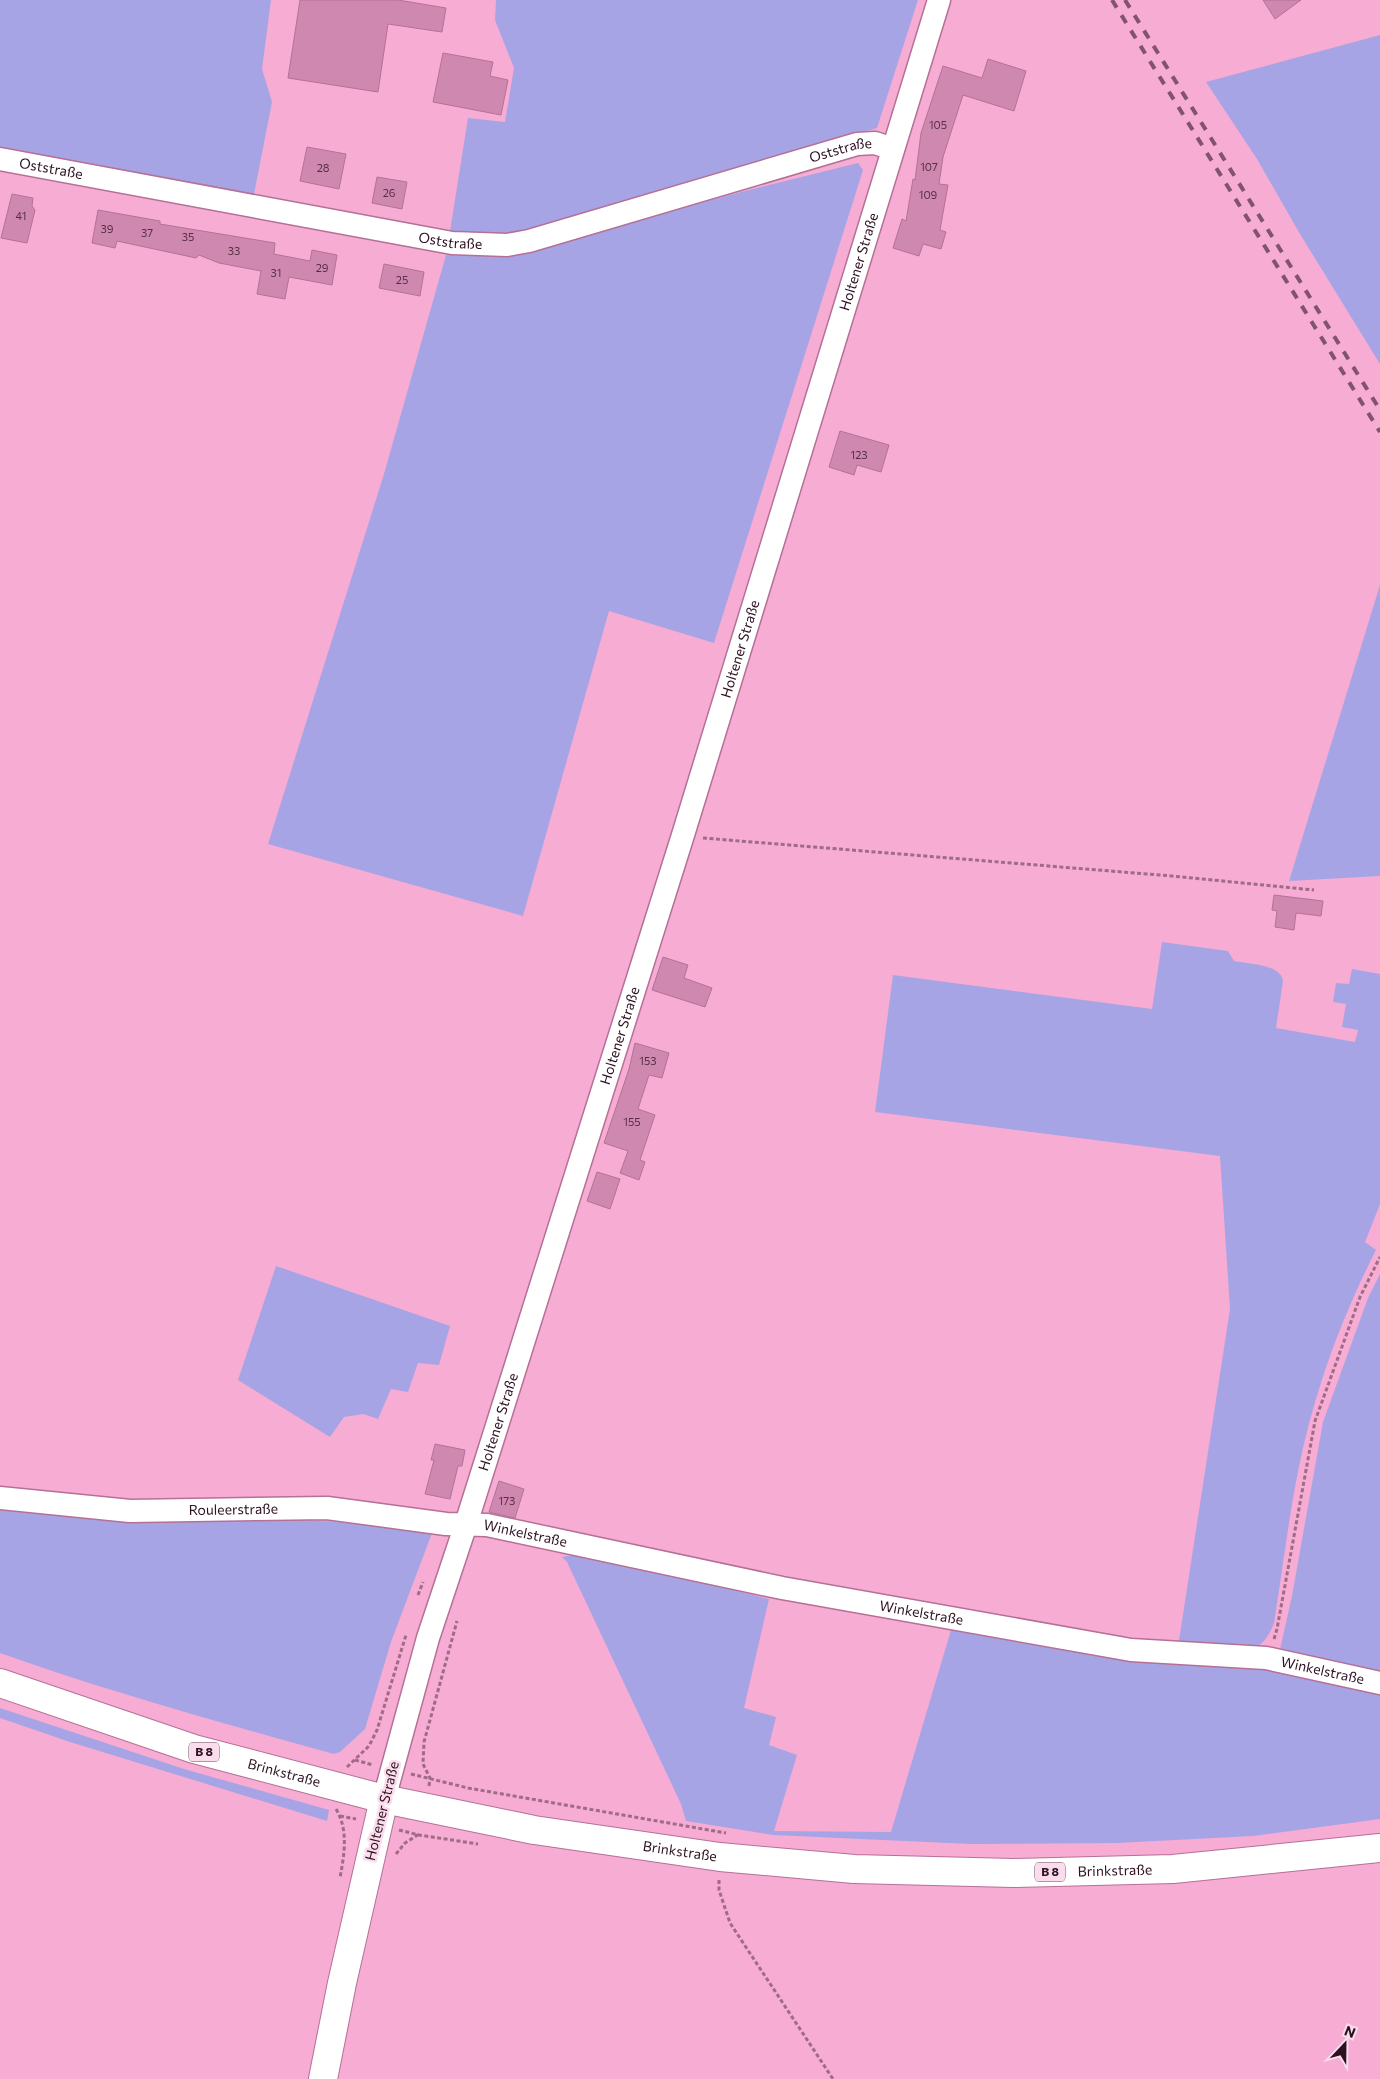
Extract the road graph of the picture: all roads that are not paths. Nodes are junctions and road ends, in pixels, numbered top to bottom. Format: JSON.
{"nodes":[{"id":1,"x":940,"y":0,"type":"edge"},
{"id":2,"x":893,"y":149,"type":"junction"},
{"id":3,"x":0,"y":159,"type":"edge"},
{"id":4,"x":0,"y":1498,"type":"edge"},
{"id":5,"x":466,"y":1524,"type":"junction"},
{"id":6,"x":0,"y":1682,"type":"edge"},
{"id":7,"x":1380,"y":1683,"type":"edge"},
{"id":8,"x":384,"y":1799,"type":"junction"},
{"id":9,"x":1380,"y":1848,"type":"edge"},
{"id":10,"x":323,"y":2079,"type":"edge"}],
"edges":[{"from":1,"to":2,"type":"street","name":"Holtener Straße"},
{"from":2,"to":3,"type":"street","name":"Oststraße"},
{"from":2,"to":5,"type":"street","name":"Holtener Straße"},
{"from":4,"to":5,"type":"street","name":"Rouleerstraße"},
{"from":5,"to":7,"type":"street","name":"Winkelstraße"},
{"from":5,"to":8,"type":"street","name":"Holtener Straße"},
{"from":6,"to":8,"type":"main road","name":"Brinkstraße","number":"B 8"},
{"from":8,"to":9,"type":"main road","name":"Brinkstraße","number":"B 8"},
{"from":8,"to":10,"type":"main road","name":"Holtener Straße"}]}
